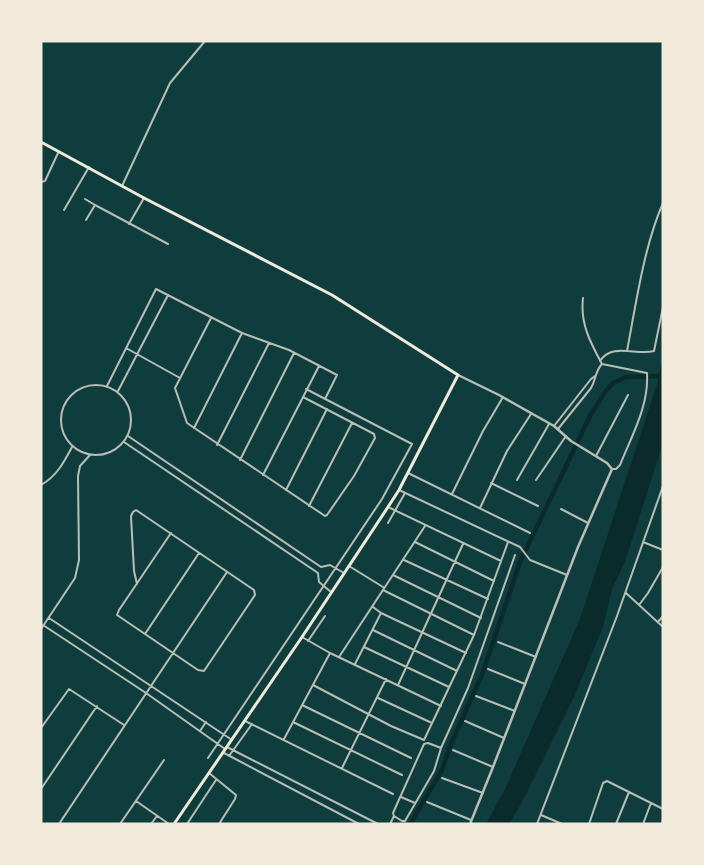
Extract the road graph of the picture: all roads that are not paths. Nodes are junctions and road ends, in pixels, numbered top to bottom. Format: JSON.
{"nodes":[{"id":1,"x":205,"y":41,"type":"edge"},
{"id":2,"x":41,"y":142,"type":"edge"},
{"id":3,"x":59,"y":151,"type":"junction"},
{"id":4,"x":89,"y":167,"type":"junction"},
{"id":5,"x":41,"y":182,"type":"edge"},
{"id":6,"x":122,"y":186,"type":"junction"},
{"id":7,"x":144,"y":198,"type":"junction"},
{"id":8,"x":85,"y":199,"type":"dead end"},
{"id":9,"x":663,"y":203,"type":"edge"},
{"id":10,"x":95,"y":205,"type":"junction"},
{"id":11,"x":662,"y":208,"type":"edge"},
{"id":12,"x":64,"y":210,"type":"dead end"},
{"id":13,"x":86,"y":220,"type":"dead end"},
{"id":14,"x":129,"y":224,"type":"junction"},
{"id":15,"x":168,"y":244,"type":"dead end"},
{"id":16,"x":168,"y":295,"type":"junction"},
{"id":17,"x":583,"y":298,"type":"dead end"},
{"id":18,"x":663,"y":306,"type":"edge"},
{"id":19,"x":211,"y":318,"type":"junction"},
{"id":20,"x":242,"y":333,"type":"junction"},
{"id":21,"x":268,"y":343,"type":"junction"},
{"id":22,"x":126,"y":348,"type":"junction"},
{"id":23,"x":627,"y":350,"type":"junction"},
{"id":24,"x":294,"y":353,"type":"junction"},
{"id":25,"x":137,"y":354,"type":"junction"},
{"id":26,"x":600,"y":361,"type":"junction"},
{"id":27,"x":602,"y":364,"type":"junction"},
{"id":28,"x":319,"y":366,"type":"junction"},
{"id":29,"x":458,"y":375,"type":"junction"},
{"id":30,"x":596,"y":376,"type":"junction"},
{"id":31,"x":180,"y":378,"type":"junction"},
{"id":32,"x":107,"y":386,"type":"junction"},
{"id":33,"x":306,"y":389,"type":"junction"},
{"id":34,"x":117,"y":391,"type":"junction"},
{"id":35,"x":628,"y":394,"type":"dead end"},
{"id":36,"x":303,"y":397,"type":"junction"},
{"id":37,"x":503,"y":397,"type":"junction"},
{"id":38,"x":325,"y":399,"type":"junction"},
{"id":39,"x":327,"y":409,"type":"junction"},
{"id":40,"x":531,"y":414,"type":"junction"},
{"id":41,"x":352,"y":423,"type":"junction"},
{"id":42,"x":549,"y":424,"type":"junction"},
{"id":43,"x":554,"y":426,"type":"junction"},
{"id":44,"x":194,"y":428,"type":"junction"},
{"id":45,"x":558,"y":429,"type":"junction"},
{"id":46,"x":128,"y":436,"type":"junction"},
{"id":47,"x":566,"y":436,"type":"junction"},
{"id":48,"x":124,"y":442,"type":"junction"},
{"id":49,"x":217,"y":445,"type":"junction"},
{"id":50,"x":72,"y":446,"type":"junction"},
{"id":51,"x":90,"y":455,"type":"junction"},
{"id":52,"x":596,"y":456,"type":"junction"},
{"id":53,"x":240,"y":460,"type":"junction"},
{"id":54,"x":612,"y":469,"type":"junction"},
{"id":55,"x":408,"y":473,"type":"junction"},
{"id":56,"x":263,"y":475,"type":"junction"},
{"id":57,"x":517,"y":480,"type":"dead end"},
{"id":58,"x":536,"y":480,"type":"dead end"},
{"id":59,"x":491,"y":483,"type":"junction"},
{"id":60,"x":41,"y":485,"type":"edge"},
{"id":61,"x":663,"y":486,"type":"edge"},
{"id":62,"x":286,"y":490,"type":"junction"},
{"id":63,"x":399,"y":490,"type":"junction"},
{"id":64,"x":405,"y":492,"type":"junction"},
{"id":65,"x":452,"y":494,"type":"junction"},
{"id":66,"x":310,"y":506,"type":"junction"},
{"id":67,"x":538,"y":506,"type":"dead end"},
{"id":68,"x":233,"y":507,"type":"junction"},
{"id":69,"x":388,"y":507,"type":"junction"},
{"id":70,"x":480,"y":508,"type":"junction"},
{"id":71,"x":561,"y":509,"type":"dead end"},
{"id":72,"x":395,"y":511,"type":"junction"},
{"id":73,"x":228,"y":513,"type":"junction"},
{"id":74,"x":388,"y":523,"type":"dead end"},
{"id":75,"x":588,"y":523,"type":"junction"},
{"id":76,"x":425,"y":526,"type":"junction"},
{"id":77,"x":530,"y":532,"type":"dead end"},
{"id":78,"x":172,"y":533,"type":"junction"},
{"id":79,"x":414,"y":542,"type":"junction"},
{"id":80,"x":508,"y":542,"type":"junction"},
{"id":81,"x":643,"y":542,"type":"junction"},
{"id":82,"x":463,"y":544,"type":"junction"},
{"id":83,"x":663,"y":550,"type":"edge"},
{"id":84,"x":199,"y":553,"type":"junction"},
{"id":85,"x":515,"y":555,"type":"dead end"},
{"id":86,"x":403,"y":559,"type":"junction"},
{"id":87,"x":455,"y":562,"type":"junction"},
{"id":88,"x":501,"y":562,"type":"junction"},
{"id":89,"x":349,"y":566,"type":"junction"},
{"id":90,"x":663,"y":566,"type":"edge"},
{"id":91,"x":321,"y":567,"type":"junction"},
{"id":92,"x":337,"y":568,"type":"junction"},
{"id":93,"x":227,"y":572,"type":"junction"},
{"id":94,"x":318,"y":573,"type":"junction"},
{"id":95,"x":344,"y":573,"type":"junction"},
{"id":96,"x":567,"y":574,"type":"junction"},
{"id":97,"x":392,"y":575,"type":"junction"},
{"id":98,"x":447,"y":580,"type":"junction"},
{"id":99,"x":494,"y":581,"type":"junction"},
{"id":100,"x":137,"y":584,"type":"junction"},
{"id":101,"x":325,"y":587,"type":"junction"},
{"id":102,"x":384,"y":589,"type":"junction"},
{"id":103,"x":331,"y":591,"type":"junction"},
{"id":104,"x":626,"y":592,"type":"junction"},
{"id":105,"x":439,"y":597,"type":"junction"},
{"id":106,"x":488,"y":599,"type":"junction"},
{"id":107,"x":639,"y":604,"type":"junction"},
{"id":108,"x":372,"y":607,"type":"junction"},
{"id":109,"x":380,"y":613,"type":"junction"},
{"id":110,"x":430,"y":614,"type":"junction"},
{"id":111,"x":325,"y":616,"type":"dead end"},
{"id":112,"x":663,"y":616,"type":"edge"},
{"id":113,"x":49,"y":618,"type":"junction"},
{"id":114,"x":480,"y":618,"type":"junction"},
{"id":115,"x":658,"y":622,"type":"junction"},
{"id":116,"x":44,"y":625,"type":"junction"},
{"id":117,"x":663,"y":627,"type":"edge"},
{"id":118,"x":41,"y":629,"type":"edge"},
{"id":119,"x":373,"y":630,"type":"junction"},
{"id":120,"x":423,"y":632,"type":"junction"},
{"id":121,"x":145,"y":634,"type":"junction"},
{"id":122,"x":474,"y":635,"type":"junction"},
{"id":123,"x":302,"y":637,"type":"junction"},
{"id":124,"x":308,"y":641,"type":"junction"},
{"id":125,"x":498,"y":642,"type":"dead end"},
{"id":126,"x":364,"y":647,"type":"junction"},
{"id":127,"x":414,"y":649,"type":"junction"},
{"id":128,"x":330,"y":653,"type":"junction"},
{"id":129,"x":466,"y":653,"type":"junction"},
{"id":130,"x":173,"y":654,"type":"junction"},
{"id":131,"x":339,"y":657,"type":"junction"},
{"id":132,"x":536,"y":657,"type":"junction"},
{"id":133,"x":355,"y":664,"type":"junction"},
{"id":134,"x":406,"y":666,"type":"junction"},
{"id":135,"x":488,"y":669,"type":"dead end"},
{"id":136,"x":457,"y":671,"type":"junction"},
{"id":137,"x":386,"y":679,"type":"junction"},
{"id":138,"x":525,"y":684,"type":"junction"},
{"id":139,"x":312,"y":685,"type":"junction"},
{"id":140,"x":398,"y":685,"type":"junction"},
{"id":141,"x":151,"y":686,"type":"junction"},
{"id":142,"x":449,"y":687,"type":"junction"},
{"id":143,"x":146,"y":693,"type":"junction"},
{"id":144,"x":476,"y":696,"type":"dead end"},
{"id":145,"x":377,"y":697,"type":"junction"},
{"id":146,"x":302,"y":705,"type":"junction"},
{"id":147,"x":97,"y":706,"type":"junction"},
{"id":148,"x":440,"y":706,"type":"junction"},
{"id":149,"x":515,"y":711,"type":"junction"},
{"id":150,"x":369,"y":714,"type":"junction"},
{"id":151,"x":245,"y":721,"type":"junction"},
{"id":152,"x":465,"y":721,"type":"dead end"},
{"id":153,"x":206,"y":722,"type":"junction"},
{"id":154,"x":293,"y":722,"type":"junction"},
{"id":155,"x":432,"y":723,"type":"junction"},
{"id":156,"x":252,"y":724,"type":"junction"},
{"id":157,"x":124,"y":725,"type":"junction"},
{"id":158,"x":41,"y":728,"type":"edge"},
{"id":159,"x":200,"y":731,"type":"junction"},
{"id":160,"x":360,"y":733,"type":"junction"},
{"id":161,"x":225,"y":735,"type":"junction"},
{"id":162,"x":504,"y":738,"type":"junction"},
{"id":163,"x":231,"y":739,"type":"junction"},
{"id":164,"x":284,"y":740,"type":"junction"},
{"id":165,"x":219,"y":744,"type":"junction"},
{"id":166,"x":441,"y":748,"type":"junction"},
{"id":167,"x":225,"y":749,"type":"junction"},
{"id":168,"x":351,"y":750,"type":"junction"},
{"id":169,"x":453,"y":750,"type":"dead end"},
{"id":170,"x":233,"y":751,"type":"junction"},
{"id":171,"x":230,"y":756,"type":"junction"},
{"id":172,"x":208,"y":758,"type":"dead end"},
{"id":173,"x":412,"y":758,"type":"dead end"},
{"id":174,"x":164,"y":760,"type":"dead end"},
{"id":175,"x":493,"y":767,"type":"junction"},
{"id":176,"x":342,"y":768,"type":"junction"},
{"id":177,"x":210,"y":773,"type":"junction"},
{"id":178,"x":277,"y":773,"type":"junction"},
{"id":179,"x":402,"y":775,"type":"dead end"},
{"id":180,"x":442,"y":778,"type":"dead end"},
{"id":181,"x":217,"y":779,"type":"junction"},
{"id":182,"x":274,"y":780,"type":"junction"},
{"id":183,"x":41,"y":789,"type":"edge"},
{"id":184,"x":629,"y":792,"type":"junction"},
{"id":185,"x":483,"y":793,"type":"junction"},
{"id":186,"x":393,"y":794,"type":"dead end"},
{"id":187,"x":401,"y":797,"type":"junction"},
{"id":188,"x":136,"y":800,"type":"junction"},
{"id":189,"x":427,"y":802,"type":"dead end"},
{"id":190,"x":651,"y":803,"type":"junction"},
{"id":191,"x":415,"y":804,"type":"junction"},
{"id":192,"x":663,"y":809,"type":"edge"},
{"id":193,"x":393,"y":815,"type":"junction"},
{"id":194,"x":541,"y":815,"type":"junction"},
{"id":195,"x":157,"y":816,"type":"junction"},
{"id":196,"x":663,"y":819,"type":"edge"},
{"id":197,"x":472,"y":820,"type":"junction"},
{"id":198,"x":168,"y":823,"type":"edge"},
{"id":199,"x":59,"y":824,"type":"edge"},
{"id":200,"x":120,"y":824,"type":"edge"},
{"id":201,"x":151,"y":824,"type":"edge"},
{"id":202,"x":174,"y":824,"type":"edge"},
{"id":203,"x":187,"y":824,"type":"edge"},
{"id":204,"x":219,"y":824,"type":"edge"},
{"id":205,"x":359,"y":824,"type":"edge"},
{"id":206,"x":378,"y":824,"type":"edge"},
{"id":207,"x":390,"y":824,"type":"edge"},
{"id":208,"x":470,"y":824,"type":"edge"},
{"id":209,"x":537,"y":824,"type":"edge"},
{"id":210,"x":562,"y":824,"type":"edge"},
{"id":211,"x":589,"y":824,"type":"edge"},
{"id":212,"x":616,"y":824,"type":"edge"},
{"id":213,"x":643,"y":824,"type":"edge"},
{"id":214,"x":662,"y":824,"type":"edge"}],
"edges":[{"from":1,"to":6,"type":"street"},
{"from":2,"to":3,"type":"main road"},
{"from":3,"to":4,"type":"main road"},
{"from":3,"to":5,"type":"street"},
{"from":4,"to":6,"type":"main road"},
{"from":4,"to":12,"type":"street"},
{"from":6,"to":7,"type":"main road"},
{"from":7,"to":14,"type":"street"},
{"from":7,"to":29,"type":"main road"},
{"from":8,"to":10,"type":"street"},
{"from":9,"to":11,"type":"street"},
{"from":10,"to":13,"type":"street"},
{"from":10,"to":14,"type":"street"},
{"from":11,"to":23,"type":"street"},
{"from":14,"to":15,"type":"street"},
{"from":16,"to":19,"type":"street"},
{"from":16,"to":22,"type":"street"},
{"from":16,"to":25,"type":"street"},
{"from":17,"to":26,"type":"street"},
{"from":18,"to":23,"type":"street"},
{"from":19,"to":20,"type":"street"},
{"from":19,"to":31,"type":"street"},
{"from":20,"to":21,"type":"street"},
{"from":20,"to":44,"type":"street"},
{"from":21,"to":24,"type":"street"},
{"from":21,"to":49,"type":"street"},
{"from":22,"to":25,"type":"street"},
{"from":22,"to":32,"type":"street"},
{"from":23,"to":26,"type":"street"},
{"from":24,"to":28,"type":"street"},
{"from":24,"to":53,"type":"street"},
{"from":25,"to":31,"type":"street"},
{"from":25,"to":34,"type":"street"},
{"from":26,"to":27,"type":"street"},
{"from":27,"to":30,"type":"street"},
{"from":27,"to":54,"type":"street"},
{"from":28,"to":33,"type":"street"},
{"from":28,"to":38,"type":"street"},
{"from":29,"to":37,"type":"street"},
{"from":29,"to":55,"type":"main road"},
{"from":30,"to":43,"type":"street"},
{"from":30,"to":45,"type":"street"},
{"from":31,"to":44,"type":"street"},
{"from":32,"to":34,"type":"street"},
{"from":32,"to":50,"type":"street"},
{"from":33,"to":36,"type":"street"},
{"from":33,"to":38,"type":"street"},
{"from":34,"to":46,"type":"street"},
{"from":35,"to":52,"type":"street"},
{"from":36,"to":39,"type":"street"},
{"from":36,"to":56,"type":"street"},
{"from":37,"to":40,"type":"street"},
{"from":37,"to":65,"type":"street"},
{"from":38,"to":92,"type":"street"},
{"from":39,"to":41,"type":"street"},
{"from":39,"to":62,"type":"street"},
{"from":40,"to":42,"type":"street"},
{"from":40,"to":59,"type":"street"},
{"from":41,"to":66,"type":"street"},
{"from":41,"to":66,"type":"street"},
{"from":42,"to":43,"type":"street"},
{"from":42,"to":57,"type":"street"},
{"from":43,"to":45,"type":"street"},
{"from":44,"to":49,"type":"street"},
{"from":45,"to":47,"type":"street"},
{"from":46,"to":48,"type":"street"},
{"from":46,"to":68,"type":"street"},
{"from":47,"to":52,"type":"street"},
{"from":47,"to":58,"type":"street"},
{"from":48,"to":51,"type":"street"},
{"from":48,"to":73,"type":"street"},
{"from":49,"to":53,"type":"street"},
{"from":50,"to":51,"type":"street"},
{"from":50,"to":60,"type":"street"},
{"from":51,"to":113,"type":"street"},
{"from":52,"to":54,"type":"street"},
{"from":53,"to":56,"type":"street"},
{"from":54,"to":75,"type":"street"},
{"from":55,"to":63,"type":"main road"},
{"from":55,"to":65,"type":"street"},
{"from":56,"to":62,"type":"street"},
{"from":59,"to":67,"type":"street"},
{"from":59,"to":70,"type":"street"},
{"from":61,"to":81,"type":"street"},
{"from":62,"to":66,"type":"street"},
{"from":63,"to":64,"type":"street"},
{"from":63,"to":69,"type":"main road"},
{"from":64,"to":72,"type":"street"},
{"from":64,"to":80,"type":"street"},
{"from":65,"to":70,"type":"street"},
{"from":68,"to":73,"type":"street"},
{"from":68,"to":91,"type":"street"},
{"from":69,"to":72,"type":"street"},
{"from":69,"to":89,"type":"main road"},
{"from":70,"to":77,"type":"street"},
{"from":71,"to":75,"type":"street"},
{"from":72,"to":74,"type":"street"},
{"from":72,"to":76,"type":"street"},
{"from":73,"to":94,"type":"street"},
{"from":75,"to":96,"type":"street"},
{"from":76,"to":79,"type":"street"},
{"from":76,"to":82,"type":"street"},
{"from":78,"to":84,"type":"street"},
{"from":78,"to":100,"type":"street"},
{"from":78,"to":100,"type":"street"},
{"from":79,"to":86,"type":"street"},
{"from":79,"to":87,"type":"street"},
{"from":80,"to":88,"type":"street"},
{"from":80,"to":96,"type":"street"},
{"from":81,"to":83,"type":"street"},
{"from":81,"to":104,"type":"street"},
{"from":82,"to":87,"type":"street"},
{"from":82,"to":88,"type":"street"},
{"from":84,"to":93,"type":"street"},
{"from":84,"to":121,"type":"street"},
{"from":85,"to":166,"type":"street"},
{"from":86,"to":97,"type":"street"},
{"from":86,"to":98,"type":"street"},
{"from":87,"to":98,"type":"street"},
{"from":87,"to":99,"type":"street"},
{"from":88,"to":99,"type":"street"},
{"from":89,"to":95,"type":"main road"},
{"from":89,"to":102,"type":"street"},
{"from":90,"to":107,"type":"street"},
{"from":91,"to":92,"type":"street"},
{"from":91,"to":94,"type":"street"},
{"from":92,"to":95,"type":"street"},
{"from":92,"to":101,"type":"street"},
{"from":93,"to":130,"type":"street"},
{"from":93,"to":130,"type":"street"},
{"from":94,"to":101,"type":"street"},
{"from":95,"to":103,"type":"main road"},
{"from":96,"to":132,"type":"street"},
{"from":97,"to":102,"type":"street"},
{"from":97,"to":105,"type":"street"},
{"from":98,"to":105,"type":"street"},
{"from":98,"to":106,"type":"street"},
{"from":99,"to":106,"type":"street"},
{"from":100,"to":121,"type":"street"},
{"from":101,"to":103,"type":"street"},
{"from":101,"to":161,"type":"street"},
{"from":102,"to":108,"type":"street"},
{"from":102,"to":110,"type":"street"},
{"from":103,"to":123,"type":"main road"},
{"from":104,"to":107,"type":"street"},
{"from":104,"to":194,"type":"street"},
{"from":105,"to":110,"type":"street"},
{"from":105,"to":114,"type":"street"},
{"from":106,"to":114,"type":"street"},
{"from":107,"to":115,"type":"street"},
{"from":108,"to":109,"type":"street"},
{"from":108,"to":131,"type":"street"},
{"from":109,"to":119,"type":"street"},
{"from":109,"to":120,"type":"street"},
{"from":110,"to":120,"type":"street"},
{"from":110,"to":122,"type":"street"},
{"from":111,"to":124,"type":"street"},
{"from":112,"to":115,"type":"street"},
{"from":113,"to":116,"type":"street"},
{"from":113,"to":141,"type":"street"},
{"from":114,"to":122,"type":"street"},
{"from":115,"to":117,"type":"street"},
{"from":116,"to":118,"type":"street"},
{"from":116,"to":143,"type":"street"},
{"from":119,"to":126,"type":"street"},
{"from":119,"to":127,"type":"street"},
{"from":120,"to":127,"type":"street"},
{"from":120,"to":129,"type":"street"},
{"from":121,"to":130,"type":"street"},
{"from":122,"to":129,"type":"street"},
{"from":123,"to":124,"type":"street"},
{"from":123,"to":151,"type":"main road"},
{"from":124,"to":128,"type":"street"},
{"from":125,"to":132,"type":"street"},
{"from":126,"to":133,"type":"street"},
{"from":126,"to":134,"type":"street"},
{"from":127,"to":134,"type":"street"},
{"from":127,"to":136,"type":"street"},
{"from":128,"to":131,"type":"street"},
{"from":128,"to":139,"type":"street"},
{"from":129,"to":136,"type":"street"},
{"from":130,"to":141,"type":"street"},
{"from":131,"to":133,"type":"street"},
{"from":132,"to":138,"type":"street"},
{"from":133,"to":137,"type":"street"},
{"from":134,"to":140,"type":"street"},
{"from":134,"to":142,"type":"street"},
{"from":135,"to":138,"type":"street"},
{"from":136,"to":142,"type":"street"},
{"from":137,"to":140,"type":"street"},
{"from":137,"to":145,"type":"street"},
{"from":138,"to":149,"type":"street"},
{"from":139,"to":146,"type":"street"},
{"from":139,"to":150,"type":"street"},
{"from":140,"to":148,"type":"street"},
{"from":141,"to":143,"type":"street"},
{"from":141,"to":153,"type":"street"},
{"from":142,"to":148,"type":"street"},
{"from":143,"to":157,"type":"street"},
{"from":143,"to":159,"type":"street"},
{"from":144,"to":149,"type":"street"},
{"from":145,"to":150,"type":"street"},
{"from":145,"to":155,"type":"street"},
{"from":146,"to":154,"type":"street"},
{"from":146,"to":160,"type":"street"},
{"from":147,"to":157,"type":"street"},
{"from":147,"to":158,"type":"street"},
{"from":147,"to":183,"type":"street"},
{"from":148,"to":155,"type":"street"},
{"from":149,"to":162,"type":"street"},
{"from":150,"to":155,"type":"street"},
{"from":150,"to":160,"type":"street"},
{"from":151,"to":156,"type":"street"},
{"from":151,"to":163,"type":"main road"},
{"from":152,"to":162,"type":"street"},
{"from":153,"to":159,"type":"street"},
{"from":153,"to":161,"type":"street"},
{"from":154,"to":164,"type":"street"},
{"from":154,"to":168,"type":"street"},
{"from":156,"to":164,"type":"street"},
{"from":156,"to":170,"type":"street"},
{"from":157,"to":199,"type":"street"},
{"from":159,"to":165,"type":"street"},
{"from":160,"to":168,"type":"street"},
{"from":160,"to":173,"type":"street"},
{"from":161,"to":163,"type":"street"},
{"from":161,"to":165,"type":"street"},
{"from":162,"to":175,"type":"street"},
{"from":163,"to":167,"type":"main road"},
{"from":164,"to":176,"type":"street"},
{"from":165,"to":167,"type":"street"},
{"from":165,"to":172,"type":"street"},
{"from":166,"to":187,"type":"street"},
{"from":166,"to":191,"type":"street"},
{"from":167,"to":170,"type":"street"},
{"from":167,"to":171,"type":"street"},
{"from":167,"to":177,"type":"main road"},
{"from":168,"to":176,"type":"street"},
{"from":168,"to":179,"type":"street"},
{"from":169,"to":175,"type":"street"},
{"from":170,"to":171,"type":"street"},
{"from":170,"to":178,"type":"street"},
{"from":171,"to":182,"type":"street"},
{"from":174,"to":188,"type":"street"},
{"from":175,"to":185,"type":"street"},
{"from":176,"to":186,"type":"street"},
{"from":177,"to":181,"type":"street"},
{"from":177,"to":202,"type":"main road"},
{"from":178,"to":182,"type":"street"},
{"from":178,"to":206,"type":"street"},
{"from":180,"to":185,"type":"street"},
{"from":181,"to":203,"type":"street"},
{"from":181,"to":204,"type":"street"},
{"from":182,"to":205,"type":"street"},
{"from":184,"to":190,"type":"street"},
{"from":184,"to":211,"type":"street"},
{"from":184,"to":212,"type":"street"},
{"from":185,"to":197,"type":"street"},
{"from":187,"to":191,"type":"street"},
{"from":187,"to":193,"type":"street"},
{"from":188,"to":195,"type":"street"},
{"from":188,"to":200,"type":"street"},
{"from":189,"to":197,"type":"street"},
{"from":190,"to":192,"type":"street"},
{"from":190,"to":213,"type":"street"},
{"from":191,"to":193,"type":"street"},
{"from":193,"to":207,"type":"street"},
{"from":194,"to":209,"type":"street"},
{"from":194,"to":210,"type":"street"},
{"from":195,"to":198,"type":"street"},
{"from":195,"to":201,"type":"street"},
{"from":196,"to":214,"type":"street"},
{"from":197,"to":208,"type":"street"}]}
